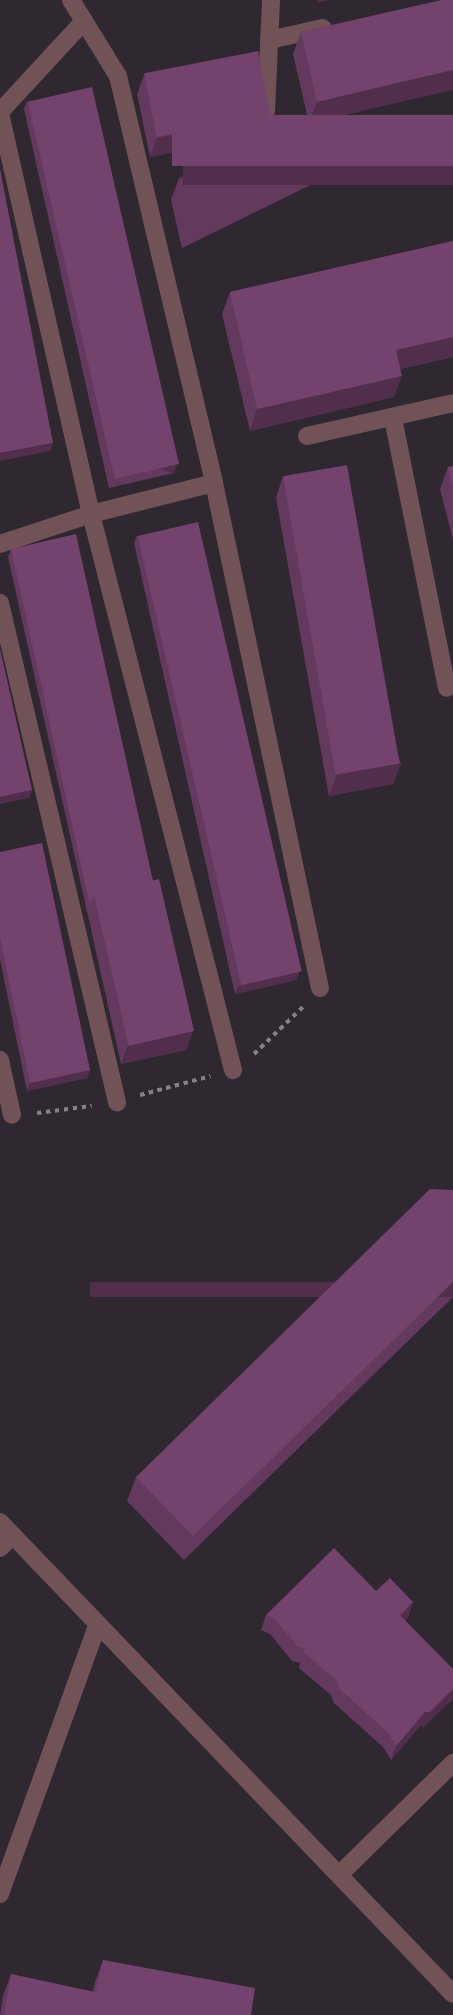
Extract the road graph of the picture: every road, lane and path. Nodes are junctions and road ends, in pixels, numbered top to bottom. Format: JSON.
{"nodes":[{"id":1,"x":71,"y":0,"type":"edge"},
{"id":2,"x":271,"y":0,"type":"edge"},
{"id":3,"x":84,"y":21,"type":"junction"},
{"id":4,"x":337,"y":25,"type":"edge"},
{"id":5,"x":269,"y":40,"type":"junction"},
{"id":6,"x":266,"y":111,"type":"edge"},
{"id":7,"x":0,"y":112,"type":"edge"},
{"id":8,"x":453,"y":403,"type":"edge"},
{"id":9,"x":393,"y":417,"type":"junction"},
{"id":10,"x":307,"y":436,"type":"dead end"},
{"id":11,"x":214,"y":483,"type":"junction"},
{"id":12,"x":91,"y":514,"type":"junction"},
{"id":13,"x":0,"y":544,"type":"edge"},
{"id":14,"x":0,"y":603,"type":"edge"},
{"id":15,"x":447,"y":688,"type":"dead end"},
{"id":16,"x":320,"y":988,"type":"joint"},
{"id":17,"x":0,"y":1059,"type":"edge"},
{"id":18,"x":232,"y":1070,"type":"junction"},
{"id":19,"x":117,"y":1102,"type":"junction"},
{"id":20,"x":12,"y":1116,"type":"joint"},
{"id":21,"x":4,"y":1535,"type":"edge"},
{"id":22,"x":98,"y":1624,"type":"junction"},
{"id":23,"x":453,"y":1763,"type":"edge"},
{"id":24,"x":339,"y":1875,"type":"junction"},
{"id":25,"x":0,"y":1894,"type":"edge"},
{"id":26,"x":453,"y":1994,"type":"edge"}],
"edges":[{"from":1,"to":3,"type":"street"},
{"from":2,"to":5,"type":"street"},
{"from":3,"to":7,"type":"street"},
{"from":3,"to":11,"type":"street"},
{"from":4,"to":5,"type":"street"},
{"from":5,"to":6,"type":"street"},
{"from":7,"to":12,"type":"street"},
{"from":8,"to":9,"type":"street"},
{"from":9,"to":10,"type":"street"},
{"from":9,"to":15,"type":"street"},
{"from":11,"to":12,"type":"street"},
{"from":11,"to":16,"type":"street"},
{"from":12,"to":13,"type":"street"},
{"from":12,"to":18,"type":"street"},
{"from":14,"to":19,"type":"street"},
{"from":16,"to":18,"type":"path"},
{"from":17,"to":20,"type":"street"},
{"from":18,"to":19,"type":"path"},
{"from":19,"to":20,"type":"path"},
{"from":21,"to":22,"type":"street"},
{"from":22,"to":24,"type":"street"},
{"from":22,"to":25,"type":"street"},
{"from":23,"to":24,"type":"street"},
{"from":24,"to":26,"type":"street"}]}
